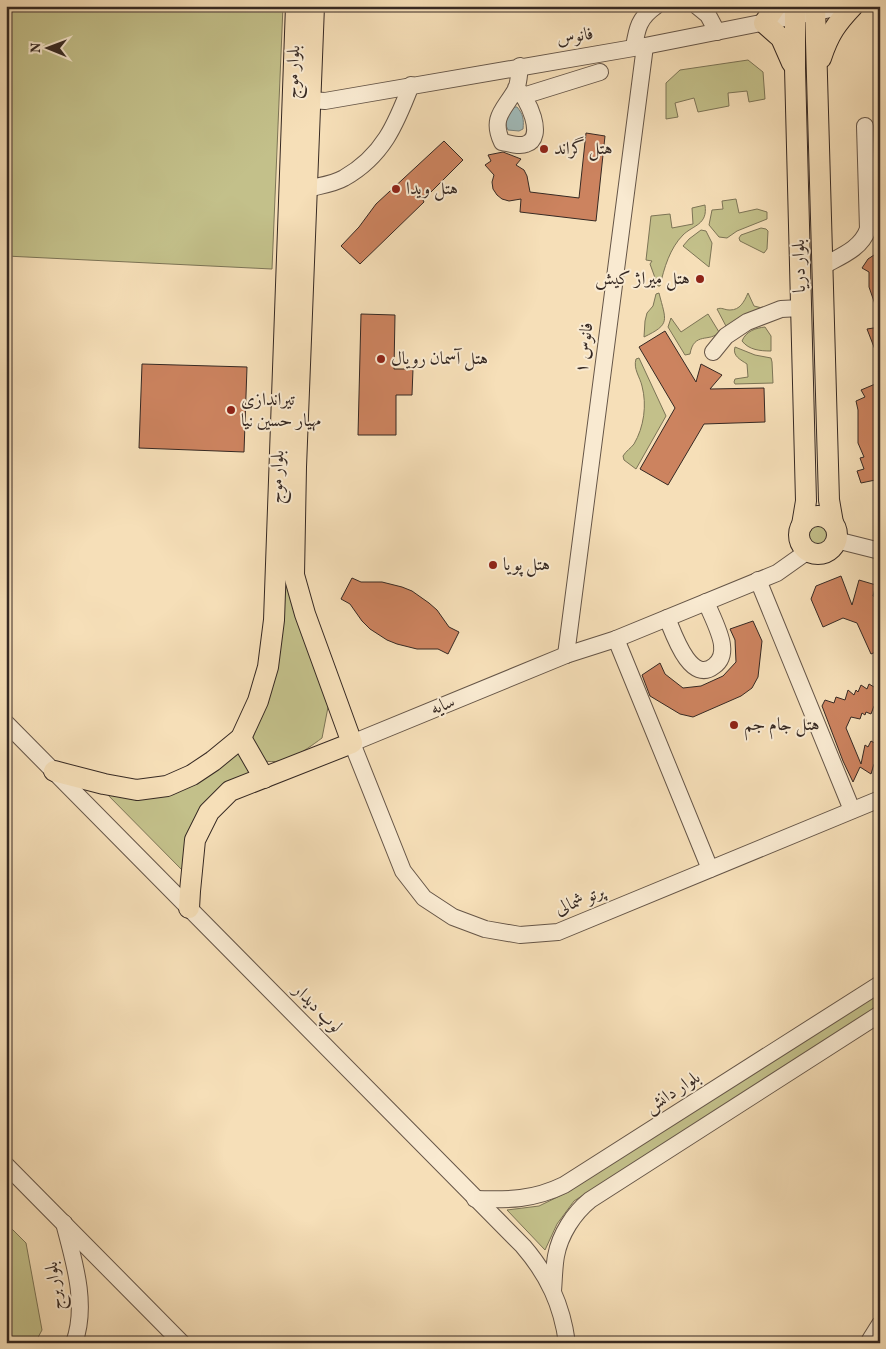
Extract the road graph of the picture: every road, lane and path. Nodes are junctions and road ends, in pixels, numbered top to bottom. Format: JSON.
{"nodes":[{"id":1,"x":296,"y":6,"type":"edge"},
{"id":2,"x":314,"y":6,"type":"edge"},
{"id":3,"x":656,"y":6,"type":"edge"},
{"id":4,"x":697,"y":6,"type":"edge"},
{"id":5,"x":776,"y":6,"type":"edge"},
{"id":6,"x":846,"y":6,"type":"edge"},
{"id":7,"x":853,"y":6,"type":"edge"},
{"id":8,"x":815,"y":9,"type":"edge"},
{"id":9,"x":795,"y":12,"type":"edge"},
{"id":10,"x":764,"y":23,"type":"junction"},
{"id":11,"x":717,"y":32,"type":"junction"},
{"id":12,"x":640,"y":47,"type":"junction"},
{"id":13,"x":520,"y":66,"type":"junction"},
{"id":14,"x":818,"y":67,"type":"junction"},
{"id":15,"x":795,"y":68,"type":"junction"},
{"id":16,"x":600,"y":72,"type":"dead end"},
{"id":17,"x":412,"y":85,"type":"junction"},
{"id":18,"x":301,"y":99,"type":"junction"},
{"id":19,"x":865,"y":126,"type":"dead end"},
{"id":20,"x":307,"y":189,"type":"junction"},
{"id":21,"x":823,"y":266,"type":"junction"},
{"id":22,"x":801,"y":308,"type":"junction"},
{"id":23,"x":713,"y":352,"type":"dead end"},
{"id":24,"x":287,"y":466,"type":"junction"},
{"id":25,"x":802,"y":525,"type":"junction"},
{"id":26,"x":835,"y":531,"type":"junction"},
{"id":27,"x":808,"y":551,"type":"junction"},
{"id":28,"x":880,"y":551,"type":"edge"},
{"id":29,"x":758,"y":580,"type":"junction"},
{"id":30,"x":706,"y":602,"type":"junction"},
{"id":31,"x":667,"y":618,"type":"junction"},
{"id":32,"x":616,"y":639,"type":"junction"},
{"id":33,"x":566,"y":655,"type":"junction"},
{"id":34,"x":6,"y":723,"type":"edge"},
{"id":35,"x":241,"y":738,"type":"junction"},
{"id":36,"x":352,"y":743,"type":"junction"},
{"id":37,"x":54,"y":771,"type":"junction"},
{"id":38,"x":264,"y":778,"type":"junction"},
{"id":39,"x":880,"y":799,"type":"edge"},
{"id":40,"x":852,"y":810,"type":"junction"},
{"id":41,"x":710,"y":869,"type":"junction"},
{"id":42,"x":189,"y":908,"type":"junction"},
{"id":43,"x":880,"y":984,"type":"edge"},
{"id":44,"x":880,"y":1014,"type":"edge"},
{"id":45,"x":6,"y":1165,"type":"edge"},
{"id":46,"x":476,"y":1199,"type":"junction"},
{"id":47,"x":64,"y":1224,"type":"junction"},
{"id":48,"x":553,"y":1291,"type":"junction"},
{"id":49,"x":880,"y":1324,"type":"edge"},
{"id":50,"x":74,"y":1343,"type":"edge"},
{"id":51,"x":182,"y":1343,"type":"edge"},
{"id":52,"x":567,"y":1343,"type":"edge"},
{"id":53,"x":874,"y":1343,"type":"edge"}],
"edges":[{"from":1,"to":18,"type":"main road","name":"بلوار موج"},
{"from":2,"to":18,"type":"main road","name":"بلوار موج"},
{"from":3,"to":12,"type":"street","name":"فانوس ۱"},
{"from":4,"to":11,"type":"street"},
{"from":5,"to":10,"type":"main road"},
{"from":6,"to":8,"type":"street","name":"فانوس"},
{"from":7,"to":14,"type":"main road"},
{"from":8,"to":9,"type":"street","name":"فانوس"},
{"from":8,"to":14,"type":"main road","name":"بلوار دریا"},
{"from":9,"to":10,"type":"street","name":"فانوس"},
{"from":9,"to":15,"type":"main road","name":"بلوار دریا"},
{"from":10,"to":11,"type":"street","name":"فانوس"},
{"from":10,"to":15,"type":"main road"},
{"from":11,"to":12,"type":"street","name":"فانوس"},
{"from":12,"to":13,"type":"street","name":"فانوس"},
{"from":12,"to":33,"type":"street","name":"فانوس ۱"},
{"from":13,"to":16,"type":"street"},
{"from":13,"to":17,"type":"street","name":"فانوس"},
{"from":14,"to":21,"type":"main road","name":"بلوار دریا"},
{"from":15,"to":22,"type":"main road","name":"بلوار دریا"},
{"from":17,"to":18,"type":"street","name":"فانوس"},
{"from":17,"to":20,"type":"street"},
{"from":18,"to":20,"type":"main road","name":"بلوار موج"},
{"from":18,"to":24,"type":"main road","name":"بلوار موج"},
{"from":19,"to":21,"type":"street"},
{"from":20,"to":24,"type":"main road","name":"بلوار موج"},
{"from":21,"to":26,"type":"main road","name":"بلوار دریا"},
{"from":22,"to":23,"type":"street"},
{"from":22,"to":25,"type":"main road","name":"بلوار دریا"},
{"from":24,"to":35,"type":"main road","name":"بلوار موج"},
{"from":24,"to":36,"type":"main road","name":"بلوار موج"},
{"from":25,"to":26,"type":"main road"},
{"from":25,"to":27,"type":"main road"},
{"from":26,"to":27,"type":"main road"},
{"from":26,"to":28,"type":"street"},
{"from":27,"to":29,"type":"street","name":"سایه"},
{"from":29,"to":30,"type":"street","name":"سایه"},
{"from":29,"to":40,"type":"street"},
{"from":30,"to":31,"type":"street","name":"سایه"},
{"from":30,"to":31,"type":"street"},
{"from":31,"to":32,"type":"street","name":"سایه"},
{"from":32,"to":33,"type":"street","name":"سایه"},
{"from":32,"to":41,"type":"street"},
{"from":33,"to":36,"type":"street","name":"سایه"},
{"from":34,"to":37,"type":"street","name":"لوپ دیدار"},
{"from":35,"to":37,"type":"main road","name":"بلوار موج"},
{"from":35,"to":38,"type":"main road"},
{"from":36,"to":38,"type":"main road","name":"سایه"},
{"from":36,"to":41,"type":"street","name":"پرتو شمالی"},
{"from":37,"to":42,"type":"street","name":"لوپ دیدار"},
{"from":38,"to":42,"type":"main road","name":"سایه"},
{"from":39,"to":40,"type":"street","name":"پرتو شمالی"},
{"from":40,"to":41,"type":"street","name":"پرتو شمالی"},
{"from":42,"to":46,"type":"street","name":"لوپ دیدار"},
{"from":43,"to":46,"type":"street","name":"بلوار دانش"},
{"from":44,"to":48,"type":"street"},
{"from":45,"to":47,"type":"street"},
{"from":46,"to":48,"type":"street","name":"لوپ دیدار"},
{"from":47,"to":50,"type":"street","name":"بلوار برج"},
{"from":47,"to":51,"type":"street"},
{"from":48,"to":52,"type":"street","name":"لوپ دیدار"},
{"from":49,"to":53,"type":"street"}]}
